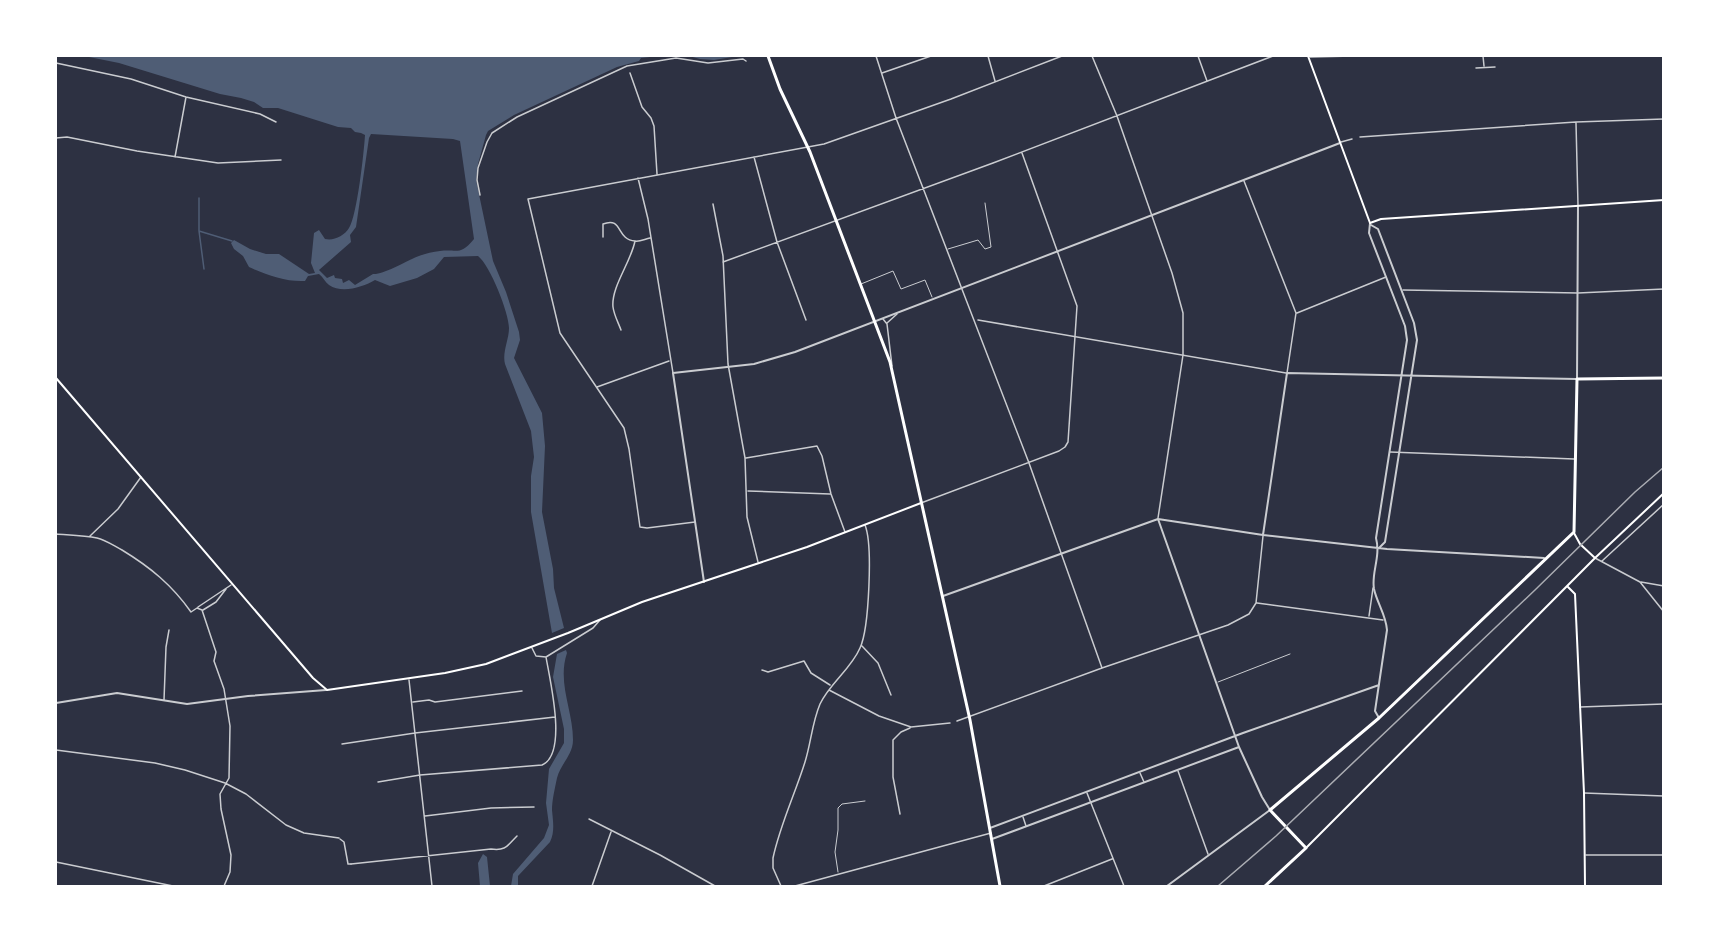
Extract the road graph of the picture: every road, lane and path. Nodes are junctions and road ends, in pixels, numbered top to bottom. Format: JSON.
{"nodes":[{"id":1,"x":768,"y":56,"type":"edge"},
{"id":2,"x":876,"y":56,"type":"edge"},
{"id":3,"x":932,"y":56,"type":"edge"},
{"id":4,"x":988,"y":56,"type":"edge"},
{"id":5,"x":1062,"y":56,"type":"edge"},
{"id":6,"x":1092,"y":56,"type":"edge"},
{"id":7,"x":1198,"y":56,"type":"edge"},
{"id":8,"x":1273,"y":56,"type":"edge"},
{"id":9,"x":1309,"y":56,"type":"edge"},
{"id":10,"x":1354,"y":56,"type":"edge"},
{"id":11,"x":1483,"y":56,"type":"edge"},
{"id":12,"x":746,"y":61,"type":"dead end"},
{"id":13,"x":56,"y":63,"type":"edge"},
{"id":14,"x":1484,"y":67,"type":"junction"},
{"id":15,"x":1494,"y":67,"type":"dead end"},
{"id":16,"x":1476,"y":68,"type":"dead end"},
{"id":17,"x":630,"y":73,"type":"dead end"},
{"id":18,"x":881,"y":74,"type":"junction"},
{"id":19,"x":996,"y":82,"type":"junction"},
{"id":20,"x":1207,"y":82,"type":"junction"},
{"id":21,"x":186,"y":97,"type":"junction"},
{"id":22,"x":1117,"y":116,"type":"junction"},
{"id":23,"x":896,"y":118,"type":"junction"},
{"id":24,"x":1664,"y":119,"type":"edge"},
{"id":25,"x":276,"y":122,"type":"dead end"},
{"id":26,"x":1576,"y":122,"type":"junction"},
{"id":27,"x":1360,"y":137,"type":"dead end"},
{"id":28,"x":56,"y":138,"type":"edge"},
{"id":29,"x":1352,"y":139,"type":"dead end"},
{"id":30,"x":1340,"y":143,"type":"junction"},
{"id":31,"x":808,"y":147,"type":"junction"},
{"id":32,"x":1021,"y":152,"type":"junction"},
{"id":33,"x":754,"y":156,"type":"junction"},
{"id":34,"x":175,"y":157,"type":"junction"},
{"id":35,"x":280,"y":160,"type":"dead end"},
{"id":36,"x":657,"y":174,"type":"junction"},
{"id":37,"x":638,"y":177,"type":"junction"},
{"id":38,"x":1244,"y":180,"type":"junction"},
{"id":39,"x":922,"y":188,"type":"junction"},
{"id":40,"x":480,"y":195,"type":"dead end"},
{"id":41,"x":1664,"y":200,"type":"edge"},
{"id":42,"x":985,"y":203,"type":"dead end"},
{"id":43,"x":713,"y":204,"type":"dead end"},
{"id":44,"x":1578,"y":206,"type":"junction"},
{"id":45,"x":1151,"y":216,"type":"junction"},
{"id":46,"x":836,"y":220,"type":"junction"},
{"id":47,"x":1371,"y":224,"type":"junction"},
{"id":48,"x":603,"y":237,"type":"dead end"},
{"id":49,"x":650,"y":238,"type":"junction"},
{"id":50,"x":635,"y":242,"type":"junction"},
{"id":51,"x":777,"y":242,"type":"junction"},
{"id":52,"x":946,"y":249,"type":"junction"},
{"id":53,"x":1058,"y":252,"type":"junction"},
{"id":54,"x":723,"y":262,"type":"junction"},
{"id":55,"x":1386,"y":277,"type":"junction"},
{"id":56,"x":859,"y":285,"type":"junction"},
{"id":57,"x":962,"y":288,"type":"junction"},
{"id":58,"x":1664,"y":289,"type":"edge"},
{"id":59,"x":1402,"y":290,"type":"junction"},
{"id":60,"x":1578,"y":293,"type":"junction"},
{"id":61,"x":933,"y":299,"type":"junction"},
{"id":62,"x":870,"y":312,"type":"junction"},
{"id":63,"x":901,"y":312,"type":"junction"},
{"id":64,"x":1296,"y":313,"type":"junction"},
{"id":65,"x":881,"y":319,"type":"junction"},
{"id":66,"x":806,"y":320,"type":"dead end"},
{"id":67,"x":978,"y":320,"type":"dead end"},
{"id":68,"x":874,"y":322,"type":"junction"},
{"id":69,"x":887,"y":324,"type":"junction"},
{"id":70,"x":621,"y":330,"type":"dead end"},
{"id":71,"x":1076,"y":336,"type":"junction"},
{"id":72,"x":1183,"y":355,"type":"junction"},
{"id":73,"x":670,"y":360,"type":"junction"},
{"id":74,"x":729,"y":367,"type":"junction"},
{"id":75,"x":893,"y":371,"type":"junction"},
{"id":76,"x":673,"y":373,"type":"junction"},
{"id":77,"x":1287,"y":373,"type":"junction"},
{"id":78,"x":1402,"y":376,"type":"junction"},
{"id":79,"x":1412,"y":376,"type":"junction"},
{"id":80,"x":56,"y":378,"type":"edge"},
{"id":81,"x":1664,"y":378,"type":"edge"},
{"id":82,"x":1577,"y":379,"type":"junction"},
{"id":83,"x":596,"y":387,"type":"junction"},
{"id":84,"x":1390,"y":452,"type":"junction"},
{"id":85,"x":1399,"y":453,"type":"junction"},
{"id":86,"x":745,"y":458,"type":"junction"},
{"id":87,"x":1575,"y":459,"type":"junction"},
{"id":88,"x":1029,"y":463,"type":"junction"},
{"id":89,"x":141,"y":477,"type":"junction"},
{"id":90,"x":747,"y":491,"type":"junction"},
{"id":91,"x":1664,"y":493,"type":"edge"},
{"id":92,"x":831,"y":494,"type":"junction"},
{"id":93,"x":921,"y":503,"type":"junction"},
{"id":94,"x":1664,"y":504,"type":"edge"},
{"id":95,"x":1158,"y":519,"type":"junction"},
{"id":96,"x":695,"y":522,"type":"junction"},
{"id":97,"x":865,"y":525,"type":"junction"},
{"id":98,"x":1574,"y":532,"type":"junction"},
{"id":99,"x":845,"y":533,"type":"junction"},
{"id":100,"x":56,"y":534,"type":"edge"},
{"id":101,"x":1263,"y":535,"type":"junction"},
{"id":102,"x":89,"y":537,"type":"junction"},
{"id":103,"x":1379,"y":548,"type":"junction"},
{"id":104,"x":1060,"y":553,"type":"junction"},
{"id":105,"x":1544,"y":558,"type":"junction"},
{"id":106,"x":1595,"y":558,"type":"junction"},
{"id":107,"x":1602,"y":562,"type":"junction"},
{"id":108,"x":759,"y":564,"type":"junction"},
{"id":109,"x":704,"y":582,"type":"junction"},
{"id":110,"x":1640,"y":582,"type":"junction"},
{"id":111,"x":233,"y":584,"type":"junction"},
{"id":112,"x":1567,"y":586,"type":"junction"},
{"id":113,"x":1664,"y":586,"type":"edge"},
{"id":114,"x":1373,"y":588,"type":"junction"},
{"id":115,"x":226,"y":589,"type":"junction"},
{"id":116,"x":943,"y":596,"type":"junction"},
{"id":117,"x":1256,"y":603,"type":"junction"},
{"id":118,"x":197,"y":608,"type":"junction"},
{"id":119,"x":202,"y":610,"type":"junction"},
{"id":120,"x":1664,"y":612,"type":"edge"},
{"id":121,"x":1369,"y":618,"type":"junction"},
{"id":122,"x":600,"y":620,"type":"junction"},
{"id":123,"x":1386,"y":620,"type":"junction"},
{"id":124,"x":169,"y":630,"type":"dead end"},
{"id":125,"x":1199,"y":635,"type":"junction"},
{"id":126,"x":861,"y":645,"type":"junction"},
{"id":127,"x":531,"y":647,"type":"junction"},
{"id":128,"x":1290,"y":654,"type":"dead end"},
{"id":129,"x":546,"y":657,"type":"junction"},
{"id":130,"x":1102,"y":668,"type":"junction"},
{"id":131,"x":762,"y":670,"type":"dead end"},
{"id":132,"x":409,"y":679,"type":"junction"},
{"id":133,"x":1216,"y":682,"type":"junction"},
{"id":134,"x":831,"y":685,"type":"junction"},
{"id":135,"x":1380,"y":685,"type":"junction"},
{"id":136,"x":327,"y":690,"type":"junction"},
{"id":137,"x":828,"y":690,"type":"junction"},
{"id":138,"x":522,"y":691,"type":"dead end"},
{"id":139,"x":891,"y":695,"type":"dead end"},
{"id":140,"x":226,"y":699,"type":"junction"},
{"id":141,"x":164,"y":700,"type":"junction"},
{"id":142,"x":411,"y":702,"type":"junction"},
{"id":143,"x":56,"y":703,"type":"edge"},
{"id":144,"x":1664,"y":704,"type":"edge"},
{"id":145,"x":1580,"y":707,"type":"junction"},
{"id":146,"x":555,"y":717,"type":"junction"},
{"id":147,"x":969,"y":717,"type":"junction"},
{"id":148,"x":1379,"y":718,"type":"junction"},
{"id":149,"x":957,"y":721,"type":"dead end"},
{"id":150,"x":950,"y":723,"type":"dead end"},
{"id":151,"x":911,"y":727,"type":"junction"},
{"id":152,"x":415,"y":733,"type":"junction"},
{"id":153,"x":1236,"y":736,"type":"junction"},
{"id":154,"x":342,"y":744,"type":"dead end"},
{"id":155,"x":1239,"y":747,"type":"junction"},
{"id":156,"x":56,"y":750,"type":"edge"},
{"id":157,"x":1177,"y":770,"type":"junction"},
{"id":158,"x":1140,"y":772,"type":"junction"},
{"id":159,"x":420,"y":775,"type":"junction"},
{"id":160,"x":378,"y":782,"type":"dead end"},
{"id":161,"x":1144,"y":782,"type":"junction"},
{"id":162,"x":225,"y":783,"type":"junction"},
{"id":163,"x":1086,"y":792,"type":"junction"},
{"id":164,"x":1584,"y":793,"type":"junction"},
{"id":165,"x":1664,"y":796,"type":"edge"},
{"id":166,"x":865,"y":801,"type":"dead end"},
{"id":167,"x":1090,"y":802,"type":"junction"},
{"id":168,"x":534,"y":807,"type":"dead end"},
{"id":169,"x":1270,"y":810,"type":"junction"},
{"id":170,"x":900,"y":814,"type":"dead end"},
{"id":171,"x":424,"y":816,"type":"junction"},
{"id":172,"x":1023,"y":816,"type":"junction"},
{"id":173,"x":589,"y":819,"type":"dead end"},
{"id":174,"x":1026,"y":826,"type":"junction"},
{"id":175,"x":990,"y":828,"type":"junction"},
{"id":176,"x":611,"y":831,"type":"junction"},
{"id":177,"x":991,"y":833,"type":"junction"},
{"id":178,"x":517,"y":836,"type":"dead end"},
{"id":179,"x":992,"y":839,"type":"junction"},
{"id":180,"x":1306,"y":849,"type":"junction"},
{"id":181,"x":429,"y":855,"type":"junction"},
{"id":182,"x":1584,"y":855,"type":"junction"},
{"id":183,"x":1664,"y":855,"type":"edge"},
{"id":184,"x":1208,"y":856,"type":"junction"},
{"id":185,"x":1113,"y":859,"type":"junction"},
{"id":186,"x":56,"y":862,"type":"edge"},
{"id":187,"x":839,"y":874,"type":"junction"},
{"id":188,"x":710,"y":885,"type":"edge"},
{"id":189,"x":173,"y":886,"type":"edge"},
{"id":190,"x":224,"y":886,"type":"edge"},
{"id":191,"x":432,"y":886,"type":"edge"},
{"id":192,"x":592,"y":886,"type":"edge"},
{"id":193,"x":716,"y":886,"type":"edge"},
{"id":194,"x":781,"y":886,"type":"edge"},
{"id":195,"x":795,"y":886,"type":"edge"},
{"id":196,"x":1000,"y":886,"type":"edge"},
{"id":197,"x":1044,"y":886,"type":"edge"},
{"id":198,"x":1124,"y":886,"type":"edge"},
{"id":199,"x":1167,"y":886,"type":"edge"},
{"id":200,"x":1265,"y":886,"type":"edge"},
{"id":201,"x":1585,"y":886,"type":"edge"}],
"edges":[{"from":1,"to":31,"type":"main road"},
{"from":2,"to":18,"type":"street"},
{"from":3,"to":18,"type":"street"},
{"from":4,"to":19,"type":"street"},
{"from":5,"to":19,"type":"street"},
{"from":6,"to":22,"type":"street"},
{"from":7,"to":20,"type":"street"},
{"from":8,"to":20,"type":"street"},
{"from":9,"to":10,"type":"street"},
{"from":9,"to":30,"type":"main road"},
{"from":11,"to":14,"type":"street"},
{"from":12,"to":40,"type":"street"},
{"from":13,"to":21,"type":"street"},
{"from":14,"to":15,"type":"street"},
{"from":14,"to":16,"type":"street"},
{"from":17,"to":36,"type":"street"},
{"from":18,"to":23,"type":"street"},
{"from":19,"to":23,"type":"street"},
{"from":20,"to":22,"type":"street"},
{"from":21,"to":25,"type":"street"},
{"from":21,"to":34,"type":"street"},
{"from":22,"to":32,"type":"street"},
{"from":22,"to":45,"type":"street"},
{"from":23,"to":31,"type":"street"},
{"from":23,"to":39,"type":"street"},
{"from":24,"to":26,"type":"street"},
{"from":26,"to":27,"type":"street"},
{"from":26,"to":44,"type":"street"},
{"from":28,"to":34,"type":"street"},
{"from":29,"to":30,"type":"street"},
{"from":30,"to":38,"type":"street"},
{"from":30,"to":47,"type":"main road"},
{"from":31,"to":33,"type":"street"},
{"from":31,"to":46,"type":"main road"},
{"from":32,"to":39,"type":"street"},
{"from":32,"to":53,"type":"street"},
{"from":33,"to":36,"type":"street"},
{"from":33,"to":51,"type":"street"},
{"from":34,"to":35,"type":"street"},
{"from":36,"to":37,"type":"street"},
{"from":37,"to":49,"type":"street"},
{"from":37,"to":83,"type":"street"},
{"from":38,"to":45,"type":"street"},
{"from":38,"to":64,"type":"street"},
{"from":39,"to":46,"type":"street"},
{"from":39,"to":52,"type":"street"},
{"from":41,"to":44,"type":"main road"},
{"from":42,"to":52,"type":"lane"},
{"from":43,"to":54,"type":"street"},
{"from":44,"to":47,"type":"main road"},
{"from":44,"to":60,"type":"street"},
{"from":45,"to":53,"type":"street"},
{"from":45,"to":72,"type":"street"},
{"from":46,"to":51,"type":"street"},
{"from":46,"to":56,"type":"main road"},
{"from":47,"to":55,"type":"street"},
{"from":47,"to":59,"type":"street"},
{"from":48,"to":50,"type":"street"},
{"from":49,"to":50,"type":"street"},
{"from":49,"to":73,"type":"street"},
{"from":50,"to":70,"type":"street"},
{"from":51,"to":54,"type":"street"},
{"from":51,"to":66,"type":"street"},
{"from":52,"to":57,"type":"street"},
{"from":53,"to":57,"type":"street"},
{"from":53,"to":71,"type":"street"},
{"from":54,"to":74,"type":"street"},
{"from":55,"to":64,"type":"street"},
{"from":55,"to":78,"type":"street"},
{"from":56,"to":61,"type":"lane"},
{"from":56,"to":62,"type":"main road"},
{"from":57,"to":61,"type":"street"},
{"from":57,"to":88,"type":"street"},
{"from":58,"to":60,"type":"street"},
{"from":59,"to":60,"type":"street"},
{"from":59,"to":79,"type":"street"},
{"from":60,"to":82,"type":"street"},
{"from":61,"to":63,"type":"street"},
{"from":62,"to":65,"type":"street"},
{"from":62,"to":68,"type":"main road"},
{"from":63,"to":65,"type":"street"},
{"from":63,"to":69,"type":"street"},
{"from":64,"to":77,"type":"street"},
{"from":65,"to":68,"type":"street"},
{"from":65,"to":69,"type":"street"},
{"from":67,"to":71,"type":"street"},
{"from":68,"to":74,"type":"street"},
{"from":68,"to":75,"type":"main road"},
{"from":69,"to":75,"type":"street"},
{"from":71,"to":72,"type":"street"},
{"from":71,"to":88,"type":"street"},
{"from":72,"to":77,"type":"street"},
{"from":72,"to":95,"type":"street"},
{"from":73,"to":76,"type":"street"},
{"from":73,"to":83,"type":"street"},
{"from":74,"to":76,"type":"street"},
{"from":74,"to":86,"type":"street"},
{"from":75,"to":93,"type":"main road"},
{"from":76,"to":96,"type":"street"},
{"from":77,"to":78,"type":"street"},
{"from":77,"to":101,"type":"street"},
{"from":78,"to":79,"type":"street"},
{"from":78,"to":84,"type":"street"},
{"from":79,"to":82,"type":"street"},
{"from":79,"to":85,"type":"street"},
{"from":80,"to":89,"type":"main road"},
{"from":81,"to":82,"type":"main road"},
{"from":82,"to":87,"type":"main road"},
{"from":83,"to":96,"type":"street"},
{"from":84,"to":85,"type":"street"},
{"from":84,"to":103,"type":"street"},
{"from":85,"to":87,"type":"street"},
{"from":85,"to":103,"type":"street"},
{"from":86,"to":90,"type":"street"},
{"from":86,"to":92,"type":"street"},
{"from":87,"to":98,"type":"main road"},
{"from":88,"to":93,"type":"street"},
{"from":88,"to":104,"type":"street"},
{"from":89,"to":102,"type":"street"},
{"from":89,"to":111,"type":"main road"},
{"from":90,"to":92,"type":"street"},
{"from":90,"to":108,"type":"street"},
{"from":91,"to":106,"type":"main road"},
{"from":92,"to":99,"type":"street"},
{"from":93,"to":97,"type":"main road"},
{"from":93,"to":116,"type":"main road"},
{"from":94,"to":107,"type":"street"},
{"from":95,"to":101,"type":"street"},
{"from":95,"to":104,"type":"street"},
{"from":95,"to":125,"type":"street"},
{"from":96,"to":109,"type":"street"},
{"from":97,"to":99,"type":"main road"},
{"from":97,"to":126,"type":"street"},
{"from":98,"to":105,"type":"main road"},
{"from":98,"to":106,"type":"main road"},
{"from":99,"to":108,"type":"main road"},
{"from":100,"to":102,"type":"street"},
{"from":101,"to":103,"type":"street"},
{"from":101,"to":117,"type":"street"},
{"from":102,"to":118,"type":"street"},
{"from":103,"to":105,"type":"street"},
{"from":103,"to":114,"type":"street"},
{"from":104,"to":116,"type":"street"},
{"from":104,"to":130,"type":"street"},
{"from":105,"to":148,"type":"main road"},
{"from":106,"to":107,"type":"street"},
{"from":106,"to":112,"type":"main road"},
{"from":107,"to":110,"type":"street"},
{"from":108,"to":109,"type":"main road"},
{"from":109,"to":122,"type":"main road"},
{"from":110,"to":113,"type":"street"},
{"from":110,"to":120,"type":"street"},
{"from":111,"to":115,"type":"street"},
{"from":111,"to":136,"type":"main road"},
{"from":112,"to":145,"type":"main road"},
{"from":112,"to":180,"type":"main road"},
{"from":114,"to":121,"type":"street"},
{"from":114,"to":123,"type":"street"},
{"from":115,"to":118,"type":"street"},
{"from":115,"to":119,"type":"street"},
{"from":116,"to":147,"type":"main road"},
{"from":117,"to":121,"type":"street"},
{"from":117,"to":125,"type":"street"},
{"from":118,"to":119,"type":"street"},
{"from":119,"to":140,"type":"street"},
{"from":121,"to":123,"type":"street"},
{"from":122,"to":127,"type":"main road"},
{"from":122,"to":129,"type":"street"},
{"from":123,"to":135,"type":"street"},
{"from":124,"to":141,"type":"street"},
{"from":125,"to":130,"type":"street"},
{"from":125,"to":133,"type":"street"},
{"from":126,"to":134,"type":"street"},
{"from":126,"to":139,"type":"street"},
{"from":127,"to":129,"type":"street"},
{"from":127,"to":132,"type":"main road"},
{"from":128,"to":133,"type":"lane"},
{"from":129,"to":146,"type":"street"},
{"from":130,"to":147,"type":"street"},
{"from":131,"to":134,"type":"street"},
{"from":132,"to":136,"type":"main road"},
{"from":132,"to":142,"type":"street"},
{"from":133,"to":153,"type":"street"},
{"from":134,"to":137,"type":"street"},
{"from":135,"to":148,"type":"street"},
{"from":135,"to":153,"type":"street"},
{"from":136,"to":140,"type":"street"},
{"from":137,"to":151,"type":"street"},
{"from":137,"to":194,"type":"street"},
{"from":138,"to":142,"type":"street"},
{"from":140,"to":141,"type":"street"},
{"from":140,"to":162,"type":"street"},
{"from":141,"to":143,"type":"street"},
{"from":142,"to":152,"type":"street"},
{"from":144,"to":145,"type":"street"},
{"from":145,"to":164,"type":"main road"},
{"from":146,"to":152,"type":"street"},
{"from":146,"to":159,"type":"street"},
{"from":147,"to":149,"type":"street"},
{"from":147,"to":175,"type":"main road"},
{"from":148,"to":169,"type":"main road"},
{"from":150,"to":151,"type":"street"},
{"from":151,"to":170,"type":"street"},
{"from":152,"to":154,"type":"street"},
{"from":152,"to":159,"type":"street"},
{"from":153,"to":155,"type":"street"},
{"from":153,"to":158,"type":"street"},
{"from":155,"to":157,"type":"street"},
{"from":155,"to":169,"type":"street"},
{"from":156,"to":162,"type":"street"},
{"from":157,"to":161,"type":"street"},
{"from":157,"to":184,"type":"street"},
{"from":158,"to":161,"type":"street"},
{"from":158,"to":163,"type":"street"},
{"from":159,"to":160,"type":"street"},
{"from":159,"to":171,"type":"street"},
{"from":161,"to":167,"type":"street"},
{"from":162,"to":181,"type":"street"},
{"from":162,"to":190,"type":"street"},
{"from":163,"to":167,"type":"street"},
{"from":163,"to":172,"type":"street"},
{"from":164,"to":165,"type":"street"},
{"from":164,"to":182,"type":"main road"},
{"from":166,"to":187,"type":"lane"},
{"from":167,"to":174,"type":"street"},
{"from":167,"to":185,"type":"street"},
{"from":168,"to":171,"type":"street"},
{"from":169,"to":180,"type":"main road"},
{"from":169,"to":184,"type":"street"},
{"from":171,"to":181,"type":"street"},
{"from":172,"to":174,"type":"street"},
{"from":172,"to":175,"type":"street"},
{"from":173,"to":176,"type":"street"},
{"from":174,"to":179,"type":"street"},
{"from":175,"to":177,"type":"main road"},
{"from":176,"to":188,"type":"street"},
{"from":176,"to":192,"type":"street"},
{"from":177,"to":179,"type":"main road"},
{"from":177,"to":187,"type":"street"},
{"from":178,"to":181,"type":"street"},
{"from":179,"to":196,"type":"main road"},
{"from":180,"to":200,"type":"main road"},
{"from":181,"to":191,"type":"street"},
{"from":182,"to":183,"type":"street"},
{"from":182,"to":201,"type":"main road"},
{"from":184,"to":199,"type":"street"},
{"from":185,"to":197,"type":"street"},
{"from":185,"to":198,"type":"street"},
{"from":186,"to":189,"type":"street"},
{"from":187,"to":195,"type":"street"},
{"from":188,"to":193,"type":"street"}]}
